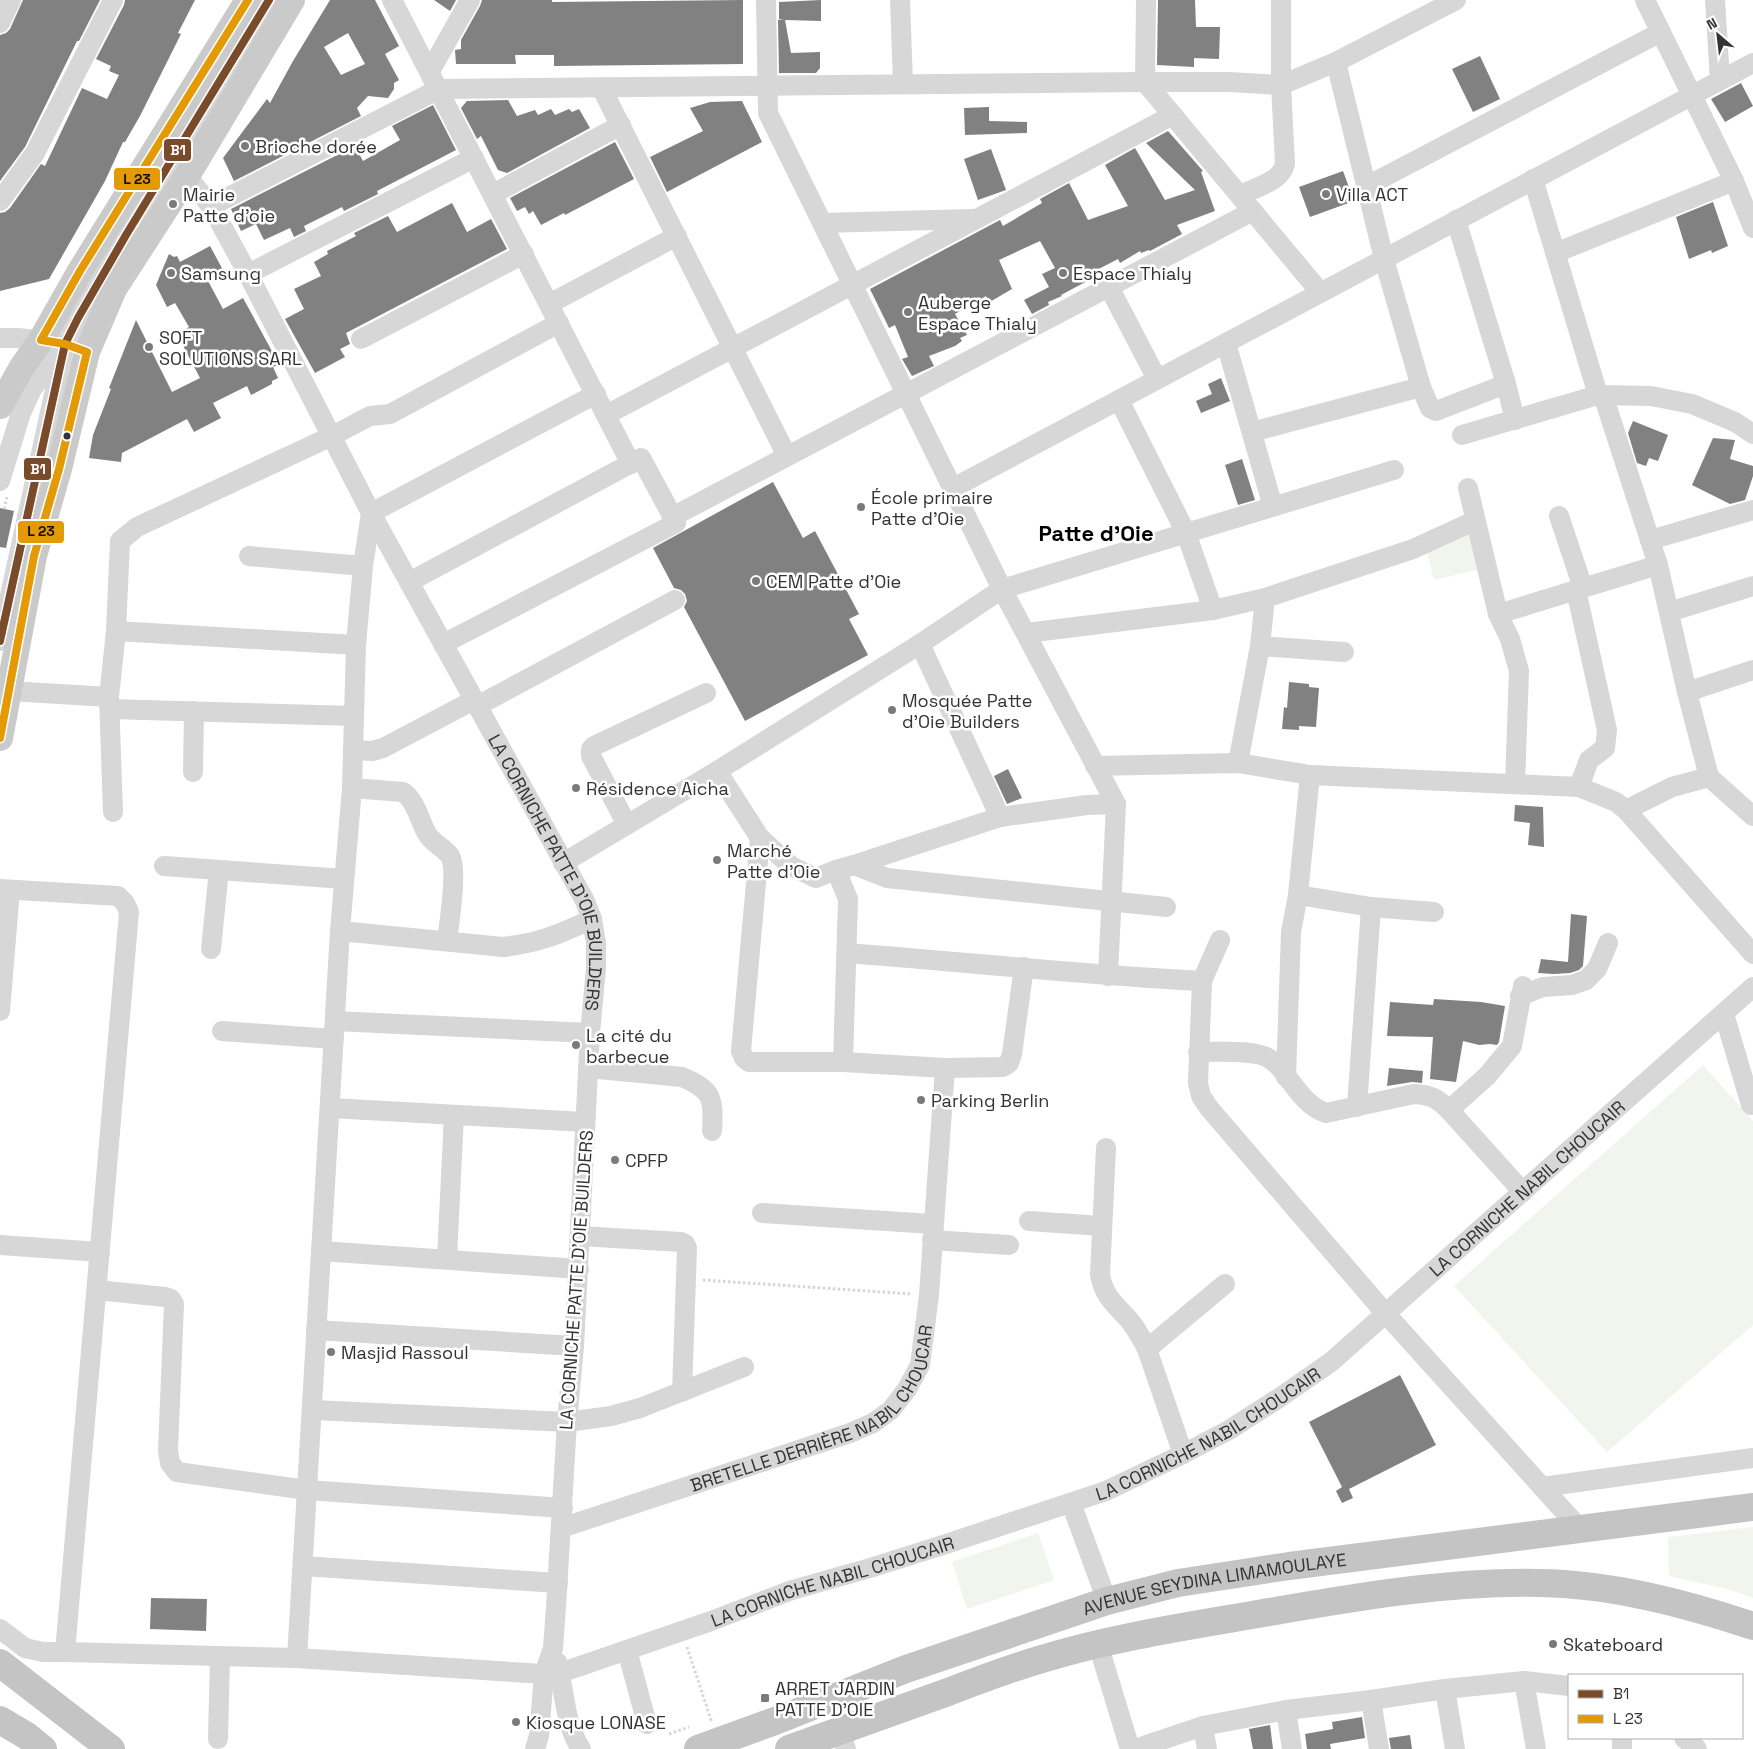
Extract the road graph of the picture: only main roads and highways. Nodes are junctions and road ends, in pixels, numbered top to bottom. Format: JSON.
{"nodes":[{"id":1,"x":248,"y":0,"type":"edge"},
{"id":2,"x":292,"y":0,"type":"edge"},
{"id":3,"x":42,"y":342,"type":"edge"},
{"id":4,"x":0,"y":406,"type":"edge"},
{"id":5,"x":0,"y":738,"type":"edge"},
{"id":6,"x":1753,"y":1507,"type":"edge"},
{"id":7,"x":1753,"y":1626,"type":"edge"},
{"id":8,"x":0,"y":1663,"type":"edge"},
{"id":9,"x":0,"y":1720,"type":"edge"},
{"id":10,"x":843,"y":1740,"type":"edge"},
{"id":11,"x":43,"y":1749,"type":"edge"},
{"id":12,"x":111,"y":1749,"type":"edge"},
{"id":13,"x":698,"y":1749,"type":"edge"},
{"id":14,"x":789,"y":1749,"type":"edge"}],
"edges":[{"from":1,"to":3,"type":"main road"},
{"from":2,"to":3,"type":"main road"},
{"from":3,"to":4,"type":"main road"},
{"from":3,"to":5,"type":"main road"},
{"from":6,"to":13,"type":"highway","name":"AVENUE SEYDINA LIMAMOULAYE"},
{"from":7,"to":10,"type":"highway","name":"AVENUE SEYDINA LIMAMOULAYE"},
{"from":8,"to":12,"type":"highway"},
{"from":9,"to":11,"type":"highway"},
{"from":10,"to":14,"type":"highway","name":"AVENUE SEYDINA LIMAMOULAYE"}]}
